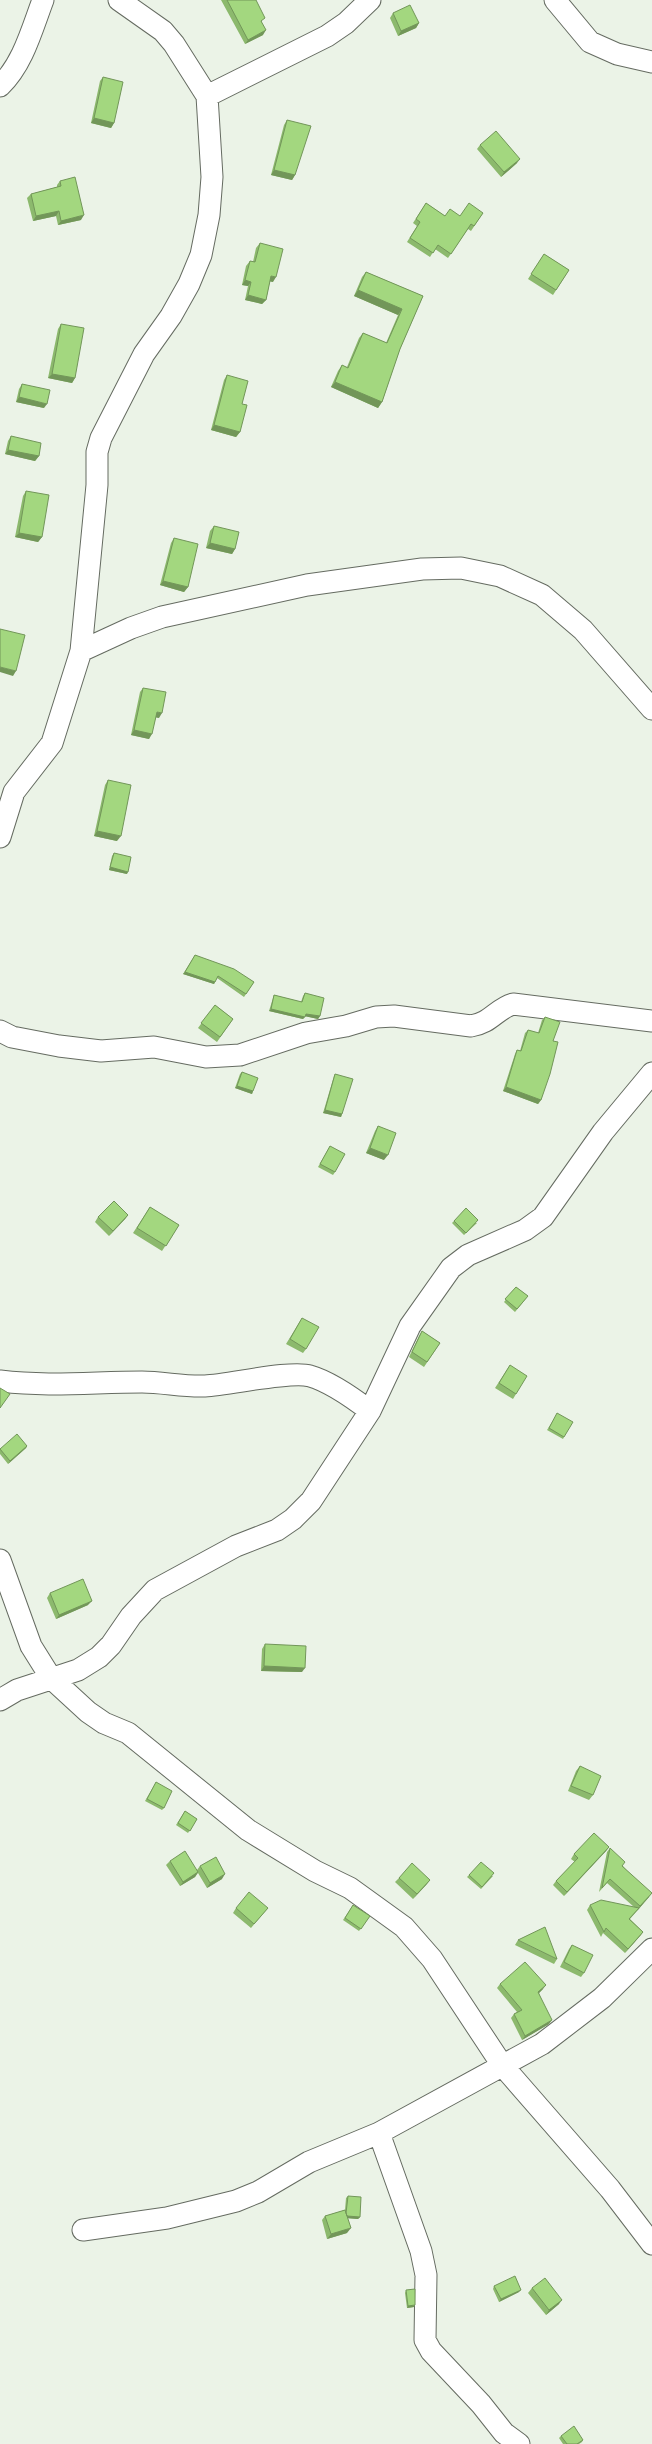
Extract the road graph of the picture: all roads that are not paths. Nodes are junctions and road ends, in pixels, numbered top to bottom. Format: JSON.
{"nodes":[{"id":1,"x":43,"y":0,"type":"edge"},
{"id":2,"x":119,"y":0,"type":"edge"},
{"id":3,"x":370,"y":0,"type":"edge"},
{"id":4,"x":555,"y":0,"type":"edge"},
{"id":5,"x":652,"y":62,"type":"edge"},
{"id":6,"x":0,"y":86,"type":"edge"},
{"id":7,"x":206,"y":96,"type":"junction"},
{"id":8,"x":81,"y":651,"type":"junction"},
{"id":9,"x":652,"y":709,"type":"edge"},
{"id":10,"x":7,"y":791,"type":"edge"},
{"id":11,"x":0,"y":837,"type":"edge"},
{"id":12,"x":652,"y":1021,"type":"edge"},
{"id":13,"x":0,"y":1031,"type":"edge"},
{"id":14,"x":652,"y":1073,"type":"edge"},
{"id":15,"x":0,"y":1381,"type":"edge"},
{"id":16,"x":370,"y":1411,"type":"junction"},
{"id":17,"x":0,"y":1560,"type":"edge"},
{"id":18,"x":51,"y":1678,"type":"junction"},
{"id":19,"x":0,"y":1700,"type":"edge"},
{"id":20,"x":652,"y":1949,"type":"edge"},
{"id":21,"x":502,"y":2065,"type":"junction"},
{"id":22,"x":379,"y":2133,"type":"junction"},
{"id":23,"x":83,"y":2230,"type":"dead end"},
{"id":24,"x":652,"y":2244,"type":"edge"},
{"id":25,"x":518,"y":2444,"type":"edge"}],
"edges":[{"from":1,"to":6,"type":"street"},
{"from":2,"to":7,"type":"street"},
{"from":3,"to":7,"type":"street"},
{"from":4,"to":5,"type":"street"},
{"from":7,"to":8,"type":"street"},
{"from":8,"to":9,"type":"street"},
{"from":8,"to":10,"type":"street"},
{"from":10,"to":11,"type":"street"},
{"from":12,"to":13,"type":"street"},
{"from":14,"to":16,"type":"street"},
{"from":15,"to":16,"type":"street"},
{"from":16,"to":18,"type":"street"},
{"from":17,"to":18,"type":"street"},
{"from":18,"to":19,"type":"street"},
{"from":18,"to":21,"type":"street"},
{"from":20,"to":21,"type":"street"},
{"from":21,"to":22,"type":"street"},
{"from":21,"to":24,"type":"street"},
{"from":22,"to":23,"type":"street"},
{"from":22,"to":25,"type":"street"}]}
